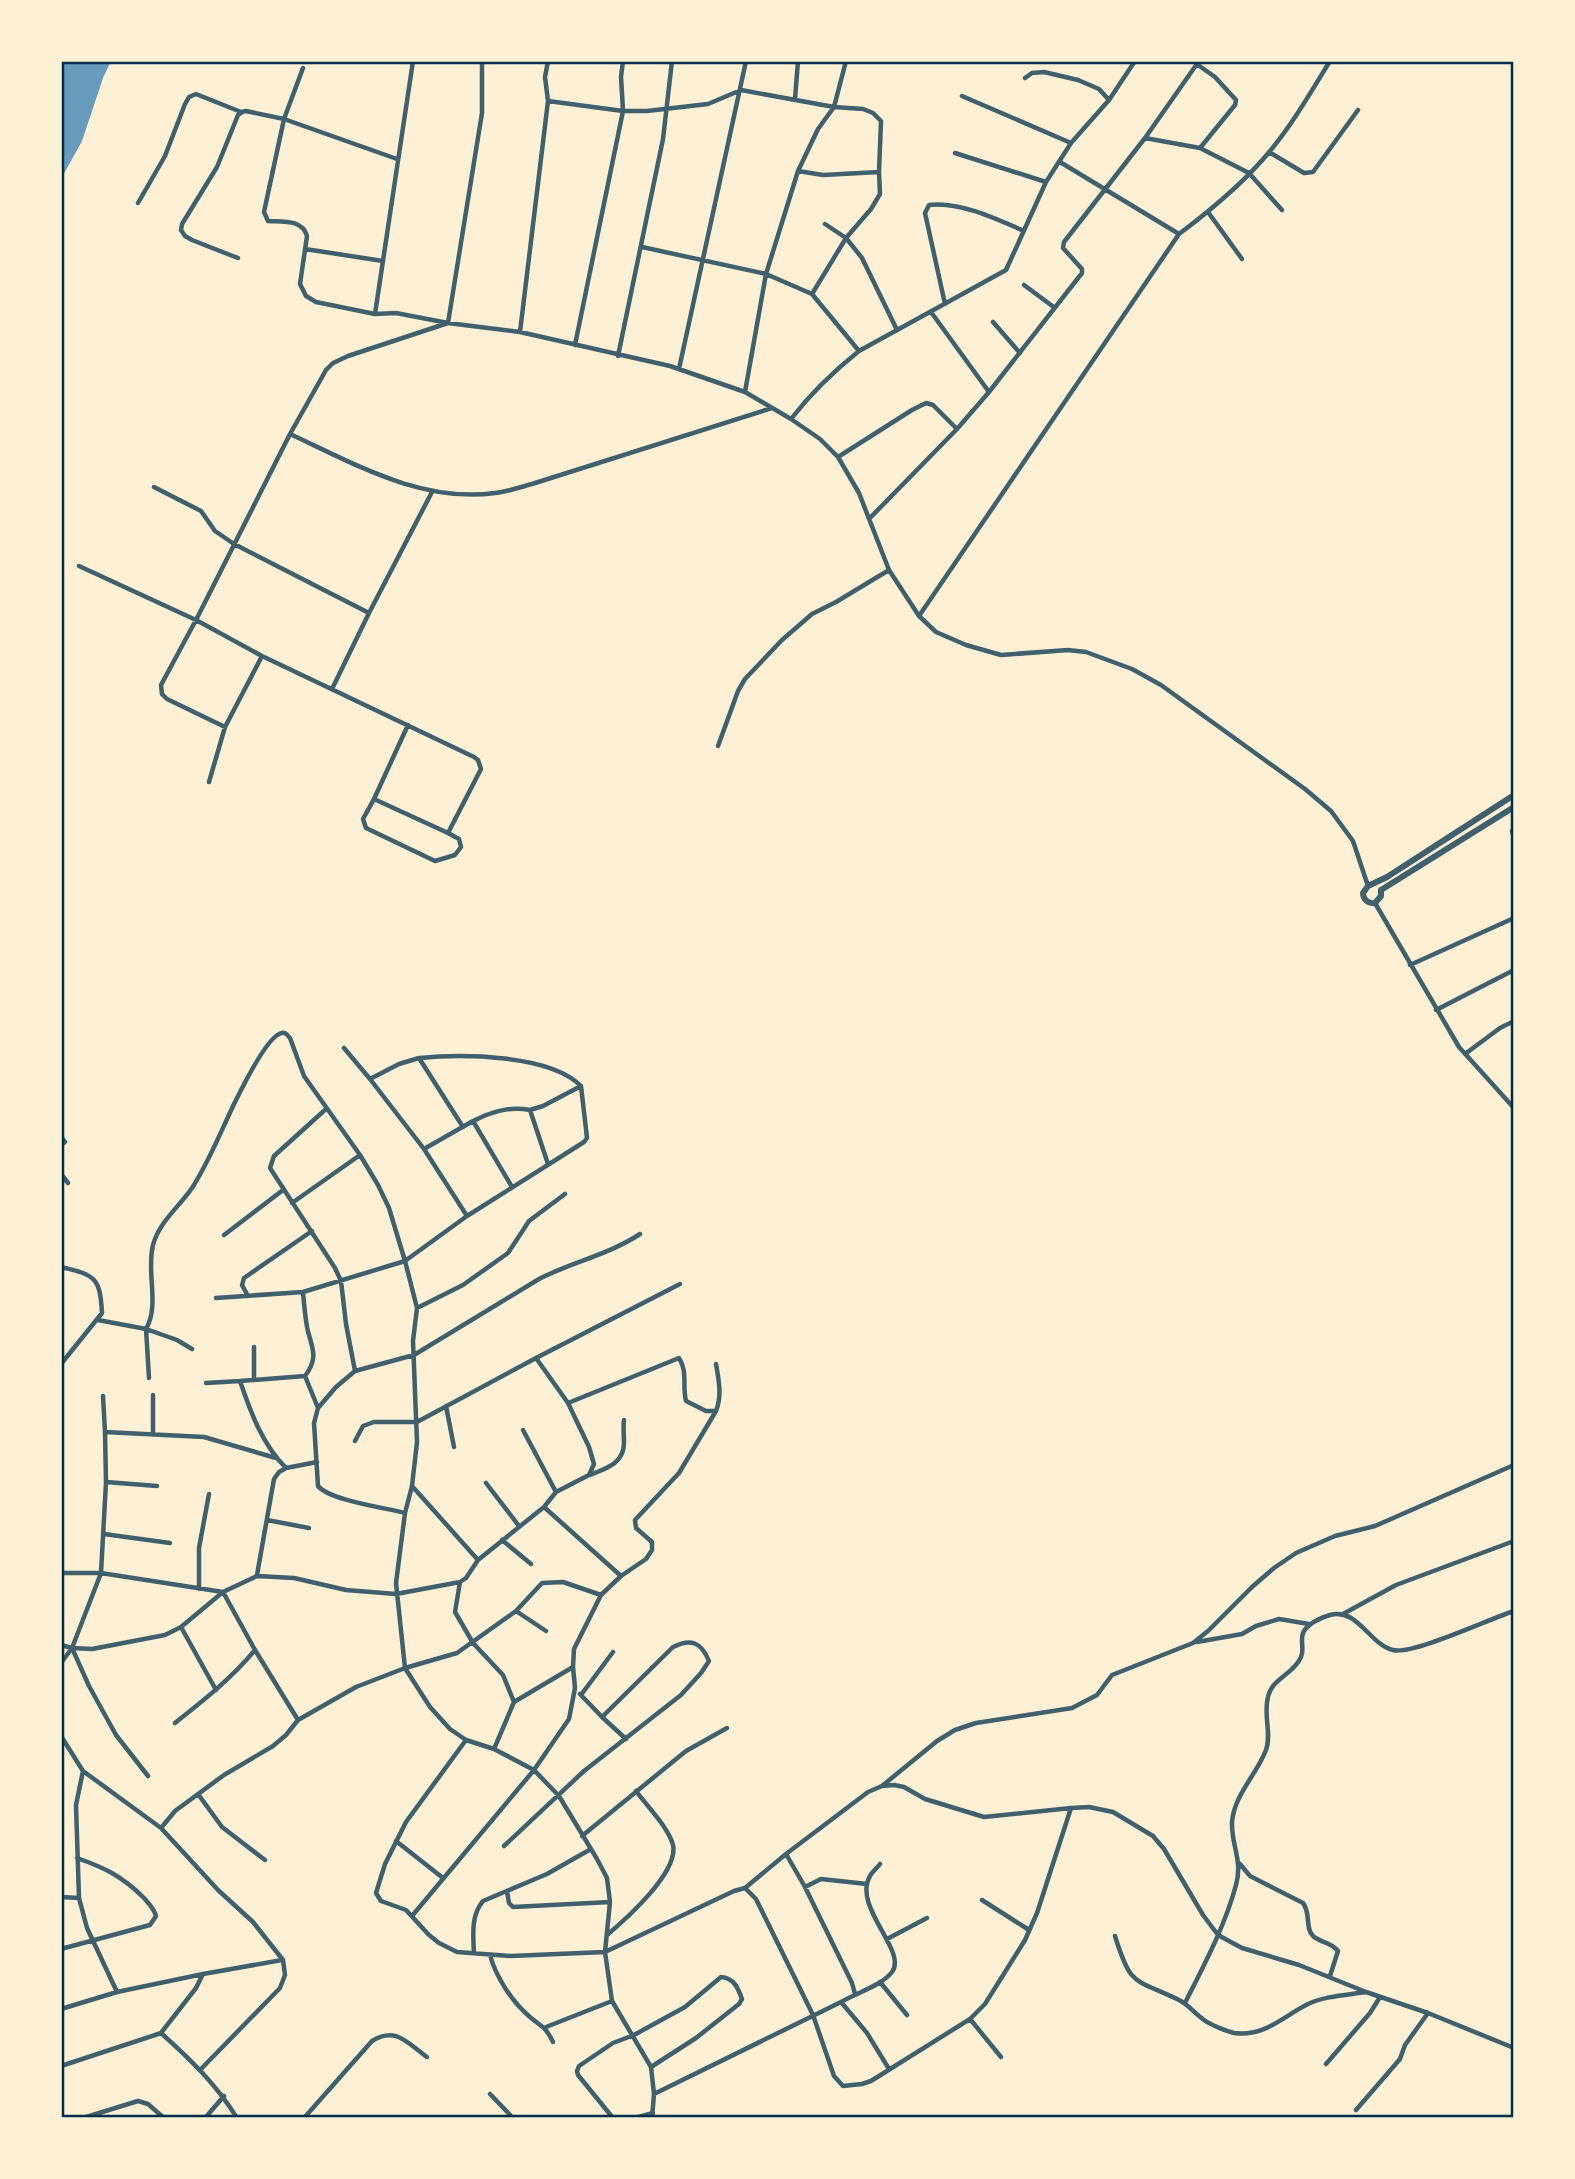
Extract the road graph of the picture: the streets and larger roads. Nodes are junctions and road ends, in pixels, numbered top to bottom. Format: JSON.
{"nodes":[{"id":1,"x":413,"y":61,"type":"edge"},
{"id":2,"x":482,"y":61,"type":"edge"},
{"id":3,"x":548,"y":61,"type":"edge"},
{"id":4,"x":623,"y":61,"type":"edge"},
{"id":5,"x":672,"y":61,"type":"edge"},
{"id":6,"x":746,"y":61,"type":"edge"},
{"id":7,"x":798,"y":61,"type":"edge"},
{"id":8,"x":846,"y":61,"type":"edge"},
{"id":9,"x":1135,"y":61,"type":"edge"},
{"id":10,"x":1330,"y":61,"type":"edge"},
{"id":11,"x":1198,"y":63,"type":"edge"},
{"id":12,"x":303,"y":68,"type":"dead end"},
{"id":13,"x":1025,"y":78,"type":"dead end"},
{"id":14,"x":741,"y":90,"type":"junction"},
{"id":15,"x":962,"y":96,"type":"dead end"},
{"id":16,"x":795,"y":99,"type":"junction"},
{"id":17,"x":548,"y":100,"type":"junction"},
{"id":18,"x":1109,"y":100,"type":"junction"},
{"id":19,"x":834,"y":107,"type":"junction"},
{"id":20,"x":666,"y":108,"type":"junction"},
{"id":21,"x":1358,"y":110,"type":"dead end"},
{"id":22,"x":623,"y":111,"type":"junction"},
{"id":23,"x":241,"y":112,"type":"junction"},
{"id":24,"x":284,"y":119,"type":"junction"},
{"id":25,"x":1145,"y":138,"type":"junction"},
{"id":26,"x":1071,"y":142,"type":"junction"},
{"id":27,"x":1200,"y":148,"type":"junction"},
{"id":28,"x":1269,"y":152,"type":"junction"},
{"id":29,"x":955,"y":153,"type":"dead end"},
{"id":30,"x":397,"y":159,"type":"junction"},
{"id":31,"x":1060,"y":162,"type":"junction"},
{"id":32,"x":798,"y":171,"type":"junction"},
{"id":33,"x":879,"y":172,"type":"junction"},
{"id":34,"x":1249,"y":173,"type":"junction"},
{"id":35,"x":1046,"y":182,"type":"junction"},
{"id":36,"x":1105,"y":188,"type":"junction"},
{"id":37,"x":138,"y":203,"type":"dead end"},
{"id":38,"x":1282,"y":210,"type":"dead end"},
{"id":39,"x":1208,"y":212,"type":"junction"},
{"id":40,"x":825,"y":224,"type":"dead end"},
{"id":41,"x":1024,"y":231,"type":"junction"},
{"id":42,"x":1179,"y":234,"type":"junction"},
{"id":43,"x":846,"y":238,"type":"junction"},
{"id":44,"x":642,"y":247,"type":"junction"},
{"id":45,"x":305,"y":249,"type":"junction"},
{"id":46,"x":238,"y":258,"type":"dead end"},
{"id":47,"x":1242,"y":259,"type":"dead end"},
{"id":48,"x":383,"y":261,"type":"junction"},
{"id":49,"x":703,"y":261,"type":"junction"},
{"id":50,"x":766,"y":274,"type":"junction"},
{"id":51,"x":1024,"y":285,"type":"dead end"},
{"id":52,"x":812,"y":294,"type":"junction"},
{"id":53,"x":944,"y":304,"type":"junction"},
{"id":54,"x":1055,"y":308,"type":"junction"},
{"id":55,"x":931,"y":312,"type":"junction"},
{"id":56,"x":375,"y":314,"type":"junction"},
{"id":57,"x":993,"y":322,"type":"dead end"},
{"id":58,"x":448,"y":323,"type":"junction"},
{"id":59,"x":897,"y":330,"type":"junction"},
{"id":60,"x":520,"y":332,"type":"junction"},
{"id":61,"x":575,"y":345,"type":"junction"},
{"id":62,"x":859,"y":351,"type":"junction"},
{"id":63,"x":1020,"y":353,"type":"junction"},
{"id":64,"x":618,"y":356,"type":"junction"},
{"id":65,"x":679,"y":369,"type":"junction"},
{"id":66,"x":746,"y":392,"type":"junction"},
{"id":67,"x":989,"y":393,"type":"junction"},
{"id":68,"x":772,"y":408,"type":"junction"},
{"id":69,"x":791,"y":419,"type":"junction"},
{"id":70,"x":957,"y":429,"type":"junction"},
{"id":71,"x":290,"y":434,"type":"junction"},
{"id":72,"x":838,"y":457,"type":"junction"},
{"id":73,"x":154,"y":486,"type":"dead end"},
{"id":74,"x":432,"y":492,"type":"junction"},
{"id":75,"x":869,"y":519,"type":"junction"},
{"id":76,"x":234,"y":544,"type":"junction"},
{"id":77,"x":79,"y":566,"type":"dead end"},
{"id":78,"x":889,"y":570,"type":"junction"},
{"id":79,"x":369,"y":613,"type":"junction"},
{"id":80,"x":919,"y":616,"type":"junction"},
{"id":81,"x":196,"y":621,"type":"junction"},
{"id":82,"x":262,"y":656,"type":"junction"},
{"id":83,"x":332,"y":689,"type":"junction"},
{"id":84,"x":408,"y":725,"type":"junction"},
{"id":85,"x":225,"y":727,"type":"junction"},
{"id":86,"x":718,"y":746,"type":"dead end"},
{"id":87,"x":209,"y":782,"type":"dead end"},
{"id":88,"x":1514,"y":795,"type":"edge"},
{"id":89,"x":374,"y":799,"type":"junction"},
{"id":90,"x":1514,"y":807,"type":"edge"},
{"id":91,"x":448,"y":833,"type":"junction"},
{"id":92,"x":1371,"y":885,"type":"junction"},
{"id":93,"x":1381,"y":890,"type":"junction"},
{"id":94,"x":1375,"y":903,"type":"junction"},
{"id":95,"x":1514,"y":918,"type":"edge"},
{"id":96,"x":1410,"y":965,"type":"junction"},
{"id":97,"x":1514,"y":970,"type":"edge"},
{"id":98,"x":1436,"y":1010,"type":"junction"},
{"id":99,"x":1514,"y":1021,"type":"edge"},
{"id":100,"x":344,"y":1048,"type":"dead end"},
{"id":101,"x":1465,"y":1054,"type":"junction"},
{"id":102,"x":419,"y":1058,"type":"junction"},
{"id":103,"x":370,"y":1079,"type":"junction"},
{"id":104,"x":581,"y":1086,"type":"junction"},
{"id":105,"x":1513,"y":1107,"type":"edge"},
{"id":106,"x":327,"y":1109,"type":"junction"},
{"id":107,"x":530,"y":1110,"type":"junction"},
{"id":108,"x":473,"y":1121,"type":"junction"},
{"id":109,"x":464,"y":1126,"type":"junction"},
{"id":110,"x":61,"y":1137,"type":"edge"},
{"id":111,"x":61,"y":1145,"type":"edge"},
{"id":112,"x":424,"y":1149,"type":"junction"},
{"id":113,"x":360,"y":1155,"type":"junction"},
{"id":114,"x":548,"y":1164,"type":"junction"},
{"id":115,"x":61,"y":1174,"type":"edge"},
{"id":116,"x":68,"y":1183,"type":"dead end"},
{"id":117,"x":512,"y":1188,"type":"junction"},
{"id":118,"x":283,"y":1190,"type":"junction"},
{"id":119,"x":565,"y":1194,"type":"dead end"},
{"id":120,"x":292,"y":1203,"type":"junction"},
{"id":121,"x":467,"y":1216,"type":"junction"},
{"id":122,"x":312,"y":1231,"type":"junction"},
{"id":123,"x":640,"y":1234,"type":"dead end"},
{"id":124,"x":224,"y":1235,"type":"dead end"},
{"id":125,"x":405,"y":1261,"type":"junction"},
{"id":126,"x":61,"y":1267,"type":"edge"},
{"id":127,"x":341,"y":1281,"type":"junction"},
{"id":128,"x":680,"y":1284,"type":"dead end"},
{"id":129,"x":303,"y":1292,"type":"junction"},
{"id":130,"x":248,"y":1296,"type":"junction"},
{"id":131,"x":216,"y":1298,"type":"dead end"},
{"id":132,"x":416,"y":1308,"type":"junction"},
{"id":133,"x":98,"y":1320,"type":"junction"},
{"id":134,"x":146,"y":1329,"type":"junction"},
{"id":135,"x":254,"y":1348,"type":"dead end"},
{"id":136,"x":192,"y":1349,"type":"dead end"},
{"id":137,"x":414,"y":1355,"type":"junction"},
{"id":138,"x":536,"y":1358,"type":"junction"},
{"id":139,"x":61,"y":1364,"type":"edge"},
{"id":140,"x":716,"y":1364,"type":"dead end"},
{"id":141,"x":355,"y":1371,"type":"junction"},
{"id":142,"x":305,"y":1376,"type":"junction"},
{"id":143,"x":149,"y":1378,"type":"dead end"},
{"id":144,"x":254,"y":1380,"type":"junction"},
{"id":145,"x":240,"y":1381,"type":"junction"},
{"id":146,"x":206,"y":1383,"type":"dead end"},
{"id":147,"x":153,"y":1395,"type":"dead end"},
{"id":148,"x":103,"y":1396,"type":"dead end"},
{"id":149,"x":568,"y":1403,"type":"junction"},
{"id":150,"x":446,"y":1406,"type":"junction"},
{"id":151,"x":318,"y":1408,"type":"junction"},
{"id":152,"x":716,"y":1411,"type":"junction"},
{"id":153,"x":624,"y":1420,"type":"dead end"},
{"id":154,"x":417,"y":1422,"type":"junction"},
{"id":155,"x":523,"y":1430,"type":"dead end"},
{"id":156,"x":105,"y":1432,"type":"junction"},
{"id":157,"x":153,"y":1434,"type":"junction"},
{"id":158,"x":355,"y":1441,"type":"dead end"},
{"id":159,"x":454,"y":1447,"type":"dead end"},
{"id":160,"x":276,"y":1458,"type":"junction"},
{"id":161,"x":317,"y":1462,"type":"junction"},
{"id":162,"x":1514,"y":1465,"type":"edge"},
{"id":163,"x":286,"y":1468,"type":"junction"},
{"id":164,"x":589,"y":1475,"type":"junction"},
{"id":165,"x":106,"y":1482,"type":"junction"},
{"id":166,"x":486,"y":1483,"type":"dead end"},
{"id":167,"x":157,"y":1486,"type":"dead end"},
{"id":168,"x":412,"y":1486,"type":"junction"},
{"id":169,"x":556,"y":1492,"type":"junction"},
{"id":170,"x":209,"y":1494,"type":"dead end"},
{"id":171,"x":544,"y":1507,"type":"junction"},
{"id":172,"x":405,"y":1513,"type":"junction"},
{"id":173,"x":267,"y":1520,"type":"junction"},
{"id":174,"x":519,"y":1526,"type":"junction"},
{"id":175,"x":309,"y":1528,"type":"dead end"},
{"id":176,"x":104,"y":1534,"type":"junction"},
{"id":177,"x":502,"y":1540,"type":"junction"},
{"id":178,"x":1514,"y":1541,"type":"edge"},
{"id":179,"x":170,"y":1544,"type":"dead end"},
{"id":180,"x":478,"y":1560,"type":"junction"},
{"id":181,"x":531,"y":1564,"type":"dead end"},
{"id":182,"x":61,"y":1573,"type":"edge"},
{"id":183,"x":102,"y":1573,"type":"junction"},
{"id":184,"x":257,"y":1576,"type":"junction"},
{"id":185,"x":621,"y":1576,"type":"junction"},
{"id":186,"x":460,"y":1583,"type":"junction"},
{"id":187,"x":199,"y":1589,"type":"junction"},
{"id":188,"x":223,"y":1592,"type":"junction"},
{"id":189,"x":396,"y":1594,"type":"junction"},
{"id":190,"x":601,"y":1595,"type":"junction"},
{"id":191,"x":516,"y":1611,"type":"junction"},
{"id":192,"x":1514,"y":1611,"type":"edge"},
{"id":193,"x":1343,"y":1614,"type":"junction"},
{"id":194,"x":1310,"y":1625,"type":"junction"},
{"id":195,"x":181,"y":1626,"type":"junction"},
{"id":196,"x":546,"y":1631,"type":"dead end"},
{"id":197,"x":473,"y":1643,"type":"junction"},
{"id":198,"x":1193,"y":1643,"type":"junction"},
{"id":199,"x":61,"y":1645,"type":"edge"},
{"id":200,"x":72,"y":1648,"type":"junction"},
{"id":201,"x":255,"y":1650,"type":"junction"},
{"id":202,"x":613,"y":1652,"type":"dead end"},
{"id":203,"x":61,"y":1663,"type":"edge"},
{"id":204,"x":573,"y":1667,"type":"junction"},
{"id":205,"x":405,"y":1668,"type":"junction"},
{"id":206,"x":575,"y":1688,"type":"junction"},
{"id":207,"x":216,"y":1690,"type":"junction"},
{"id":208,"x":581,"y":1695,"type":"junction"},
{"id":209,"x":514,"y":1702,"type":"junction"},
{"id":210,"x":602,"y":1717,"type":"junction"},
{"id":211,"x":298,"y":1720,"type":"junction"},
{"id":212,"x":176,"y":1723,"type":"dead end"},
{"id":213,"x":727,"y":1728,"type":"dead end"},
{"id":214,"x":61,"y":1736,"type":"edge"},
{"id":215,"x":626,"y":1739,"type":"junction"},
{"id":216,"x":466,"y":1740,"type":"junction"},
{"id":217,"x":494,"y":1749,"type":"junction"},
{"id":218,"x":83,"y":1770,"type":"junction"},
{"id":219,"x":534,"y":1770,"type":"junction"},
{"id":220,"x":148,"y":1776,"type":"dead end"},
{"id":221,"x":882,"y":1786,"type":"junction"},
{"id":222,"x":636,"y":1791,"type":"junction"},
{"id":223,"x":198,"y":1794,"type":"junction"},
{"id":224,"x":559,"y":1796,"type":"junction"},
{"id":225,"x":1071,"y":1808,"type":"junction"},
{"id":226,"x":161,"y":1828,"type":"junction"},
{"id":227,"x":582,"y":1836,"type":"junction"},
{"id":228,"x":396,"y":1841,"type":"junction"},
{"id":229,"x":504,"y":1846,"type":"dead end"},
{"id":230,"x":591,"y":1849,"type":"junction"},
{"id":231,"x":786,"y":1854,"type":"junction"},
{"id":232,"x":77,"y":1858,"type":"junction"},
{"id":233,"x":265,"y":1860,"type":"dead end"},
{"id":234,"x":880,"y":1864,"type":"dead end"},
{"id":235,"x":1239,"y":1864,"type":"junction"},
{"id":236,"x":443,"y":1878,"type":"junction"},
{"id":237,"x":867,"y":1884,"type":"junction"},
{"id":238,"x":805,"y":1887,"type":"junction"},
{"id":239,"x":745,"y":1888,"type":"junction"},
{"id":240,"x":507,"y":1891,"type":"junction"},
{"id":241,"x":61,"y":1897,"type":"edge"},
{"id":242,"x":79,"y":1898,"type":"junction"},
{"id":243,"x":982,"y":1900,"type":"dead end"},
{"id":244,"x":610,"y":1902,"type":"junction"},
{"id":245,"x":412,"y":1916,"type":"junction"},
{"id":246,"x":927,"y":1918,"type":"dead end"},
{"id":247,"x":1029,"y":1930,"type":"junction"},
{"id":248,"x":607,"y":1935,"type":"junction"},
{"id":249,"x":1218,"y":1935,"type":"junction"},
{"id":250,"x":1115,"y":1936,"type":"dead end"},
{"id":251,"x":887,"y":1939,"type":"junction"},
{"id":252,"x":93,"y":1941,"type":"junction"},
{"id":253,"x":61,"y":1949,"type":"edge"},
{"id":254,"x":605,"y":1952,"type":"junction"},
{"id":255,"x":474,"y":1953,"type":"junction"},
{"id":256,"x":490,"y":1955,"type":"junction"},
{"id":257,"x":282,"y":1960,"type":"junction"},
{"id":258,"x":203,"y":1974,"type":"junction"},
{"id":259,"x":1330,"y":1976,"type":"junction"},
{"id":260,"x":880,"y":1982,"type":"junction"},
{"id":261,"x":117,"y":1992,"type":"junction"},
{"id":262,"x":1366,"y":1992,"type":"junction"},
{"id":263,"x":855,"y":1994,"type":"junction"},
{"id":264,"x":1380,"y":1997,"type":"junction"},
{"id":265,"x":611,"y":2001,"type":"junction"},
{"id":266,"x":841,"y":2002,"type":"junction"},
{"id":267,"x":1185,"y":2003,"type":"junction"},
{"id":268,"x":61,"y":2009,"type":"edge"},
{"id":269,"x":1428,"y":2013,"type":"junction"},
{"id":270,"x":813,"y":2015,"type":"junction"},
{"id":271,"x":907,"y":2015,"type":"dead end"},
{"id":272,"x":970,"y":2019,"type":"junction"},
{"id":273,"x":546,"y":2028,"type":"junction"},
{"id":274,"x":161,"y":2033,"type":"junction"},
{"id":275,"x":634,"y":2035,"type":"junction"},
{"id":276,"x":553,"y":2042,"type":"dead end"},
{"id":277,"x":1514,"y":2048,"type":"edge"},
{"id":278,"x":427,"y":2057,"type":"dead end"},
{"id":279,"x":1001,"y":2057,"type":"dead end"},
{"id":280,"x":1326,"y":2064,"type":"dead end"},
{"id":281,"x":61,"y":2066,"type":"edge"},
{"id":282,"x":652,"y":2067,"type":"junction"},
{"id":283,"x":201,"y":2069,"type":"junction"},
{"id":284,"x":889,"y":2069,"type":"junction"},
{"id":285,"x":490,"y":2094,"type":"dead end"},
{"id":286,"x":654,"y":2094,"type":"junction"},
{"id":287,"x":224,"y":2096,"type":"junction"},
{"id":288,"x":1356,"y":2110,"type":"dead end"},
{"id":289,"x":652,"y":2115,"type":"edge"},
{"id":290,"x":83,"y":2118,"type":"edge"},
{"id":291,"x":164,"y":2118,"type":"edge"},
{"id":292,"x":205,"y":2118,"type":"edge"},
{"id":293,"x":237,"y":2118,"type":"edge"},
{"id":294,"x":304,"y":2118,"type":"edge"},
{"id":295,"x":513,"y":2118,"type":"edge"},
{"id":296,"x":613,"y":2118,"type":"edge"},
{"id":297,"x":635,"y":2118,"type":"edge"}],
"edges":[{"from":1,"to":30,"type":"street"},
{"from":2,"to":58,"type":"street"},
{"from":3,"to":17,"type":"street"},
{"from":4,"to":22,"type":"street"},
{"from":5,"to":20,"type":"street"},
{"from":6,"to":14,"type":"street"},
{"from":7,"to":16,"type":"street"},
{"from":8,"to":19,"type":"street"},
{"from":9,"to":18,"type":"street"},
{"from":10,"to":28,"type":"street"},
{"from":11,"to":25,"type":"street"},
{"from":11,"to":27,"type":"street"},
{"from":12,"to":24,"type":"street"},
{"from":13,"to":18,"type":"street"},
{"from":14,"to":16,"type":"street"},
{"from":14,"to":20,"type":"street"},
{"from":14,"to":49,"type":"street"},
{"from":15,"to":26,"type":"street"},
{"from":16,"to":19,"type":"street"},
{"from":17,"to":22,"type":"street"},
{"from":17,"to":60,"type":"street"},
{"from":18,"to":26,"type":"street"},
{"from":19,"to":32,"type":"street"},
{"from":19,"to":33,"type":"street"},
{"from":20,"to":22,"type":"street"},
{"from":20,"to":44,"type":"street"},
{"from":21,"to":28,"type":"street"},
{"from":22,"to":61,"type":"street"},
{"from":23,"to":24,"type":"street"},
{"from":23,"to":37,"type":"street"},
{"from":23,"to":46,"type":"street"},
{"from":24,"to":30,"type":"street"},
{"from":24,"to":45,"type":"street"},
{"from":25,"to":27,"type":"street"},
{"from":25,"to":36,"type":"street"},
{"from":26,"to":31,"type":"street"},
{"from":27,"to":34,"type":"street"},
{"from":28,"to":34,"type":"street"},
{"from":29,"to":35,"type":"street"},
{"from":30,"to":48,"type":"street"},
{"from":31,"to":35,"type":"street"},
{"from":31,"to":36,"type":"street"},
{"from":32,"to":33,"type":"street"},
{"from":32,"to":50,"type":"street"},
{"from":33,"to":43,"type":"street"},
{"from":34,"to":38,"type":"street"},
{"from":34,"to":39,"type":"street"},
{"from":35,"to":41,"type":"street"},
{"from":36,"to":42,"type":"street"},
{"from":36,"to":54,"type":"street"},
{"from":39,"to":42,"type":"street"},
{"from":39,"to":47,"type":"street"},
{"from":40,"to":43,"type":"street"},
{"from":41,"to":53,"type":"street"},
{"from":41,"to":53,"type":"street"},
{"from":42,"to":80,"type":"street"},
{"from":43,"to":52,"type":"street"},
{"from":43,"to":59,"type":"street"},
{"from":44,"to":49,"type":"street"},
{"from":44,"to":64,"type":"street"},
{"from":45,"to":48,"type":"street"},
{"from":45,"to":56,"type":"street"},
{"from":48,"to":56,"type":"street"},
{"from":49,"to":50,"type":"street"},
{"from":49,"to":65,"type":"street"},
{"from":50,"to":52,"type":"street"},
{"from":50,"to":66,"type":"street"},
{"from":51,"to":54,"type":"street"},
{"from":52,"to":62,"type":"street"},
{"from":53,"to":55,"type":"street"},
{"from":54,"to":63,"type":"street"},
{"from":55,"to":59,"type":"street"},
{"from":55,"to":67,"type":"street"},
{"from":56,"to":58,"type":"street"},
{"from":57,"to":63,"type":"street"},
{"from":58,"to":60,"type":"street"},
{"from":58,"to":71,"type":"street"},
{"from":59,"to":62,"type":"street"},
{"from":60,"to":61,"type":"street"},
{"from":61,"to":64,"type":"street"},
{"from":62,"to":69,"type":"street"},
{"from":63,"to":67,"type":"street"},
{"from":64,"to":65,"type":"street"},
{"from":65,"to":66,"type":"street"},
{"from":66,"to":68,"type":"street"},
{"from":67,"to":70,"type":"street"},
{"from":68,"to":69,"type":"street"},
{"from":68,"to":74,"type":"street"},
{"from":69,"to":72,"type":"street"},
{"from":70,"to":72,"type":"street"},
{"from":70,"to":75,"type":"street"},
{"from":71,"to":74,"type":"street"},
{"from":71,"to":76,"type":"street"},
{"from":72,"to":75,"type":"street"},
{"from":73,"to":76,"type":"street"},
{"from":74,"to":79,"type":"street"},
{"from":75,"to":78,"type":"street"},
{"from":76,"to":79,"type":"street"},
{"from":76,"to":81,"type":"street"},
{"from":77,"to":81,"type":"street"},
{"from":78,"to":80,"type":"street"},
{"from":78,"to":86,"type":"street"},
{"from":79,"to":83,"type":"street"},
{"from":80,"to":92,"type":"street"},
{"from":81,"to":82,"type":"street"},
{"from":81,"to":85,"type":"street"},
{"from":82,"to":83,"type":"street"},
{"from":82,"to":85,"type":"street"},
{"from":83,"to":84,"type":"street"},
{"from":84,"to":89,"type":"street"},
{"from":84,"to":91,"type":"street"},
{"from":85,"to":87,"type":"street"},
{"from":88,"to":92,"type":"street"},
{"from":89,"to":91,"type":"street"},
{"from":89,"to":91,"type":"street"},
{"from":90,"to":93,"type":"street"},
{"from":92,"to":93,"type":"street"},
{"from":92,"to":94,"type":"street"},
{"from":93,"to":94,"type":"street"},
{"from":94,"to":96,"type":"street"},
{"from":95,"to":96,"type":"street"},
{"from":96,"to":98,"type":"street"},
{"from":97,"to":98,"type":"street"},
{"from":98,"to":101,"type":"street"},
{"from":99,"to":101,"type":"street"},
{"from":100,"to":103,"type":"street"},
{"from":101,"to":105,"type":"street"},
{"from":102,"to":103,"type":"street"},
{"from":102,"to":104,"type":"street"},
{"from":102,"to":109,"type":"street"},
{"from":103,"to":112,"type":"street"},
{"from":104,"to":107,"type":"street"},
{"from":104,"to":114,"type":"street"},
{"from":106,"to":113,"type":"street"},
{"from":106,"to":118,"type":"street"},
{"from":106,"to":134,"type":"street"},
{"from":107,"to":108,"type":"street"},
{"from":107,"to":114,"type":"street"},
{"from":108,"to":109,"type":"street"},
{"from":108,"to":117,"type":"street"},
{"from":109,"to":112,"type":"street"},
{"from":110,"to":111,"type":"street"},
{"from":112,"to":121,"type":"street"},
{"from":113,"to":120,"type":"street"},
{"from":113,"to":125,"type":"street"},
{"from":114,"to":117,"type":"street"},
{"from":115,"to":116,"type":"street"},
{"from":117,"to":121,"type":"street"},
{"from":118,"to":120,"type":"street"},
{"from":118,"to":124,"type":"street"},
{"from":119,"to":132,"type":"street"},
{"from":120,"to":122,"type":"street"},
{"from":121,"to":125,"type":"street"},
{"from":122,"to":127,"type":"street"},
{"from":122,"to":130,"type":"street"},
{"from":123,"to":137,"type":"street"},
{"from":125,"to":127,"type":"street"},
{"from":125,"to":132,"type":"street"},
{"from":126,"to":133,"type":"street"},
{"from":127,"to":129,"type":"street"},
{"from":127,"to":141,"type":"street"},
{"from":128,"to":138,"type":"street"},
{"from":129,"to":130,"type":"street"},
{"from":129,"to":142,"type":"street"},
{"from":130,"to":131,"type":"street"},
{"from":132,"to":137,"type":"street"},
{"from":133,"to":134,"type":"street"},
{"from":133,"to":139,"type":"street"},
{"from":134,"to":136,"type":"street"},
{"from":134,"to":143,"type":"street"},
{"from":135,"to":144,"type":"street"},
{"from":137,"to":141,"type":"street"},
{"from":137,"to":154,"type":"street"},
{"from":138,"to":149,"type":"street"},
{"from":138,"to":150,"type":"street"},
{"from":140,"to":152,"type":"street"},
{"from":141,"to":151,"type":"street"},
{"from":142,"to":144,"type":"street"},
{"from":142,"to":151,"type":"street"},
{"from":144,"to":145,"type":"street"},
{"from":145,"to":146,"type":"street"},
{"from":145,"to":160,"type":"street"},
{"from":147,"to":157,"type":"street"},
{"from":148,"to":156,"type":"street"},
{"from":149,"to":152,"type":"street"},
{"from":149,"to":164,"type":"street"},
{"from":150,"to":154,"type":"street"},
{"from":150,"to":159,"type":"street"},
{"from":151,"to":161,"type":"street"},
{"from":152,"to":185,"type":"street"},
{"from":153,"to":164,"type":"street"},
{"from":154,"to":158,"type":"street"},
{"from":154,"to":168,"type":"street"},
{"from":155,"to":169,"type":"street"},
{"from":156,"to":157,"type":"street"},
{"from":156,"to":165,"type":"street"},
{"from":157,"to":160,"type":"street"},
{"from":160,"to":163,"type":"street"},
{"from":161,"to":163,"type":"street"},
{"from":161,"to":172,"type":"street"},
{"from":162,"to":198,"type":"street"},
{"from":163,"to":173,"type":"street"},
{"from":164,"to":169,"type":"street"},
{"from":165,"to":167,"type":"street"},
{"from":165,"to":176,"type":"street"},
{"from":166,"to":174,"type":"street"},
{"from":168,"to":172,"type":"street"},
{"from":168,"to":180,"type":"street"},
{"from":169,"to":171,"type":"street"},
{"from":170,"to":187,"type":"street"},
{"from":171,"to":174,"type":"street"},
{"from":171,"to":185,"type":"street"},
{"from":172,"to":189,"type":"street"},
{"from":173,"to":175,"type":"street"},
{"from":173,"to":184,"type":"street"},
{"from":174,"to":177,"type":"street"},
{"from":176,"to":179,"type":"street"},
{"from":176,"to":183,"type":"street"},
{"from":177,"to":180,"type":"street"},
{"from":177,"to":181,"type":"street"},
{"from":178,"to":193,"type":"street"},
{"from":180,"to":186,"type":"street"},
{"from":182,"to":183,"type":"street"},
{"from":183,"to":187,"type":"street"},
{"from":183,"to":200,"type":"street"},
{"from":184,"to":188,"type":"street"},
{"from":184,"to":189,"type":"street"},
{"from":185,"to":190,"type":"street"},
{"from":186,"to":189,"type":"street"},
{"from":186,"to":197,"type":"street"},
{"from":187,"to":188,"type":"street"},
{"from":188,"to":195,"type":"street"},
{"from":188,"to":201,"type":"street"},
{"from":189,"to":205,"type":"street"},
{"from":190,"to":191,"type":"street"},
{"from":190,"to":204,"type":"street"},
{"from":191,"to":196,"type":"street"},
{"from":191,"to":197,"type":"street"},
{"from":192,"to":193,"type":"street"},
{"from":193,"to":194,"type":"street"},
{"from":194,"to":198,"type":"street"},
{"from":194,"to":235,"type":"street"},
{"from":195,"to":200,"type":"street"},
{"from":195,"to":207,"type":"street"},
{"from":197,"to":205,"type":"street"},
{"from":197,"to":209,"type":"street"},
{"from":198,"to":221,"type":"street"},
{"from":199,"to":200,"type":"street"},
{"from":200,"to":203,"type":"street"},
{"from":200,"to":220,"type":"street"},
{"from":201,"to":207,"type":"street"},
{"from":201,"to":211,"type":"street"},
{"from":202,"to":208,"type":"street"},
{"from":204,"to":206,"type":"street"},
{"from":204,"to":209,"type":"street"},
{"from":205,"to":211,"type":"street"},
{"from":205,"to":216,"type":"street"},
{"from":206,"to":208,"type":"street"},
{"from":206,"to":219,"type":"street"},
{"from":207,"to":212,"type":"street"},
{"from":208,"to":210,"type":"street"},
{"from":209,"to":217,"type":"street"},
{"from":210,"to":215,"type":"street"},
{"from":210,"to":215,"type":"street"},
{"from":211,"to":223,"type":"street"},
{"from":213,"to":222,"type":"street"},
{"from":214,"to":218,"type":"street"},
{"from":215,"to":224,"type":"street"},
{"from":216,"to":217,"type":"street"},
{"from":216,"to":228,"type":"street"},
{"from":217,"to":219,"type":"street"},
{"from":218,"to":226,"type":"street"},
{"from":218,"to":232,"type":"street"},
{"from":219,"to":224,"type":"street"},
{"from":219,"to":236,"type":"street"},
{"from":221,"to":225,"type":"street"},
{"from":221,"to":231,"type":"street"},
{"from":222,"to":227,"type":"street"},
{"from":222,"to":248,"type":"street"},
{"from":223,"to":226,"type":"street"},
{"from":223,"to":233,"type":"street"},
{"from":224,"to":227,"type":"street"},
{"from":224,"to":229,"type":"street"},
{"from":225,"to":247,"type":"street"},
{"from":225,"to":249,"type":"street"},
{"from":226,"to":257,"type":"street"},
{"from":227,"to":230,"type":"street"},
{"from":228,"to":236,"type":"street"},
{"from":228,"to":245,"type":"street"},
{"from":230,"to":240,"type":"street"},
{"from":230,"to":244,"type":"street"},
{"from":231,"to":238,"type":"street"},
{"from":231,"to":239,"type":"street"},
{"from":232,"to":242,"type":"street"},
{"from":232,"to":252,"type":"street"},
{"from":234,"to":237,"type":"street"},
{"from":235,"to":249,"type":"street"},
{"from":235,"to":259,"type":"street"},
{"from":236,"to":245,"type":"street"},
{"from":237,"to":238,"type":"street"},
{"from":237,"to":251,"type":"street"},
{"from":238,"to":263,"type":"street"},
{"from":239,"to":254,"type":"street"},
{"from":239,"to":270,"type":"street"},
{"from":240,"to":244,"type":"street"},
{"from":240,"to":255,"type":"street"},
{"from":241,"to":242,"type":"street"},
{"from":242,"to":252,"type":"street"},
{"from":243,"to":247,"type":"street"},
{"from":244,"to":248,"type":"street"},
{"from":245,"to":255,"type":"street"},
{"from":246,"to":251,"type":"street"},
{"from":247,"to":272,"type":"street"},
{"from":248,"to":254,"type":"street"},
{"from":249,"to":259,"type":"street"},
{"from":249,"to":267,"type":"street"},
{"from":250,"to":267,"type":"street"},
{"from":251,"to":260,"type":"street"},
{"from":252,"to":253,"type":"street"},
{"from":252,"to":261,"type":"street"},
{"from":254,"to":256,"type":"street"},
{"from":254,"to":265,"type":"street"},
{"from":255,"to":256,"type":"street"},
{"from":256,"to":273,"type":"street"},
{"from":257,"to":258,"type":"street"},
{"from":257,"to":283,"type":"street"},
{"from":258,"to":261,"type":"street"},
{"from":258,"to":274,"type":"street"},
{"from":259,"to":262,"type":"street"},
{"from":260,"to":263,"type":"street"},
{"from":260,"to":271,"type":"street"},
{"from":261,"to":268,"type":"street"},
{"from":262,"to":264,"type":"street"},
{"from":262,"to":267,"type":"street"},
{"from":263,"to":266,"type":"street"},
{"from":264,"to":269,"type":"street"},
{"from":264,"to":280,"type":"street"},
{"from":265,"to":273,"type":"street"},
{"from":265,"to":275,"type":"street"},
{"from":266,"to":270,"type":"street"},
{"from":266,"to":284,"type":"street"},
{"from":269,"to":277,"type":"street"},
{"from":269,"to":288,"type":"street"},
{"from":270,"to":284,"type":"street"},
{"from":270,"to":286,"type":"street"},
{"from":272,"to":279,"type":"street"},
{"from":272,"to":284,"type":"street"},
{"from":273,"to":276,"type":"street"},
{"from":274,"to":281,"type":"street"},
{"from":274,"to":283,"type":"street"},
{"from":275,"to":282,"type":"street"},
{"from":275,"to":282,"type":"street"},
{"from":275,"to":296,"type":"street"},
{"from":278,"to":294,"type":"street"},
{"from":282,"to":286,"type":"street"},
{"from":283,"to":287,"type":"street"},
{"from":285,"to":295,"type":"street"},
{"from":286,"to":289,"type":"street"},
{"from":287,"to":292,"type":"street"},
{"from":287,"to":293,"type":"street"},
{"from":289,"to":297,"type":"street"},
{"from":290,"to":291,"type":"street"}]}
